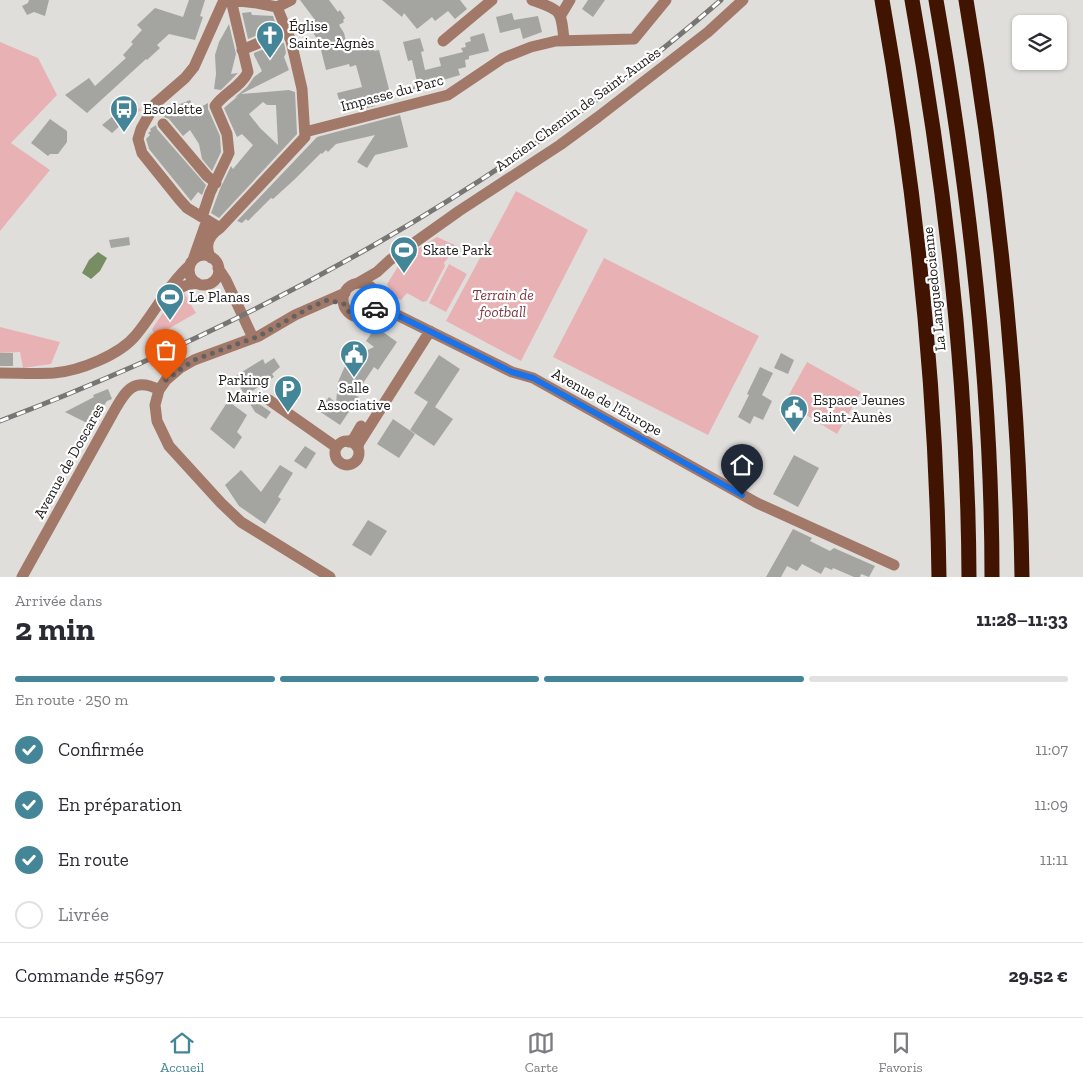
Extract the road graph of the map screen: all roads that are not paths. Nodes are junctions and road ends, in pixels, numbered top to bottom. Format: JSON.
{"nodes":[{"id":1,"x":224,"y":0,"type":"edge"},
{"id":2,"x":231,"y":0,"type":"edge"},
{"id":3,"x":290,"y":0,"type":"edge"},
{"id":4,"x":492,"y":0,"type":"edge"},
{"id":5,"x":532,"y":0,"type":"edge"},
{"id":6,"x":570,"y":0,"type":"edge"},
{"id":7,"x":666,"y":0,"type":"edge"},
{"id":8,"x":743,"y":0,"type":"edge"},
{"id":9,"x":882,"y":0,"type":"edge"},
{"id":10,"x":912,"y":0,"type":"edge"},
{"id":11,"x":936,"y":0,"type":"edge"},
{"id":12,"x":966,"y":0,"type":"edge"},
{"id":13,"x":277,"y":7,"type":"junction"},
{"id":14,"x":561,"y":15,"type":"junction"},
{"id":15,"x":287,"y":31,"type":"junction"},
{"id":16,"x":564,"y":40,"type":"junction"},
{"id":17,"x":442,"y":41,"type":"dead end"},
{"id":18,"x":242,"y":50,"type":"junction"},
{"id":19,"x":163,"y":124,"type":"dead end"},
{"id":20,"x":306,"y":132,"type":"junction"},
{"id":21,"x":216,"y":182,"type":"junction"},
{"id":22,"x":205,"y":218,"type":"junction"},
{"id":23,"x":220,"y":228,"type":"junction"},
{"id":24,"x":211,"y":258,"type":"junction"},
{"id":25,"x":192,"y":263,"type":"junction"},
{"id":26,"x":218,"y":268,"type":"junction"},
{"id":27,"x":377,"y":272,"type":"junction"},
{"id":28,"x":358,"y":283,"type":"junction"},
{"id":29,"x":203,"y":284,"type":"junction"},
{"id":30,"x":374,"y":291,"type":"junction"},
{"id":31,"x":166,"y":295,"type":"junction"},
{"id":32,"x":232,"y":295,"type":"junction"},
{"id":33,"x":344,"y":298,"type":"junction"},
{"id":34,"x":380,"y":309,"type":"junction"},
{"id":35,"x":427,"y":329,"type":"junction"},
{"id":36,"x":253,"y":338,"type":"junction"},
{"id":37,"x":0,"y":372,"type":"edge"},
{"id":38,"x":160,"y":390,"type":"junction"},
{"id":39,"x":269,"y":400,"type":"dead end"},
{"id":40,"x":353,"y":445,"type":"junction"},
{"id":41,"x":336,"y":448,"type":"junction"},
{"id":42,"x":894,"y":565,"type":"dead end"},
{"id":43,"x":22,"y":577,"type":"edge"},
{"id":44,"x":330,"y":577,"type":"edge"},
{"id":45,"x":939,"y":577,"type":"edge"},
{"id":46,"x":968,"y":577,"type":"edge"},
{"id":47,"x":992,"y":577,"type":"edge"},
{"id":48,"x":1022,"y":577,"type":"edge"}],
"edges":[{"from":1,"to":22,"type":"street"},
{"from":2,"to":13,"type":"street"},
{"from":2,"to":18,"type":"street"},
{"from":3,"to":13,"type":"street"},
{"from":4,"to":17,"type":"street"},
{"from":5,"to":14,"type":"street"},
{"from":6,"to":14,"type":"street"},
{"from":7,"to":16,"type":"street","name":"Impasse du Parc"},
{"from":8,"to":27,"type":"street","name":"Ancien Chemin de Saint-Aunès"},
{"from":9,"to":45,"type":"highway"},
{"from":10,"to":46,"type":"highway","name":"La Languedocienne"},
{"from":11,"to":47,"type":"highway"},
{"from":12,"to":48,"type":"highway"},
{"from":13,"to":15,"type":"street"},
{"from":14,"to":16,"type":"street"},
{"from":15,"to":18,"type":"street"},
{"from":15,"to":20,"type":"street"},
{"from":16,"to":20,"type":"street","name":"Impasse du Parc"},
{"from":18,"to":21,"type":"street"},
{"from":19,"to":21,"type":"street"},
{"from":20,"to":23,"type":"street"},
{"from":21,"to":22,"type":"street"},
{"from":22,"to":23,"type":"street"},
{"from":22,"to":25,"type":"street"},
{"from":23,"to":24,"type":"street"},
{"from":24,"to":25,"type":"street"},
{"from":24,"to":26,"type":"street"},
{"from":25,"to":29,"type":"street"},
{"from":25,"to":31,"type":"street"},
{"from":26,"to":29,"type":"street"},
{"from":26,"to":32,"type":"street"},
{"from":27,"to":28,"type":"street","name":"Ancien Chemin de Saint-Aunès"},
{"from":27,"to":30,"type":"street"},
{"from":28,"to":30,"type":"street"},
{"from":28,"to":33,"type":"street"},
{"from":29,"to":31,"type":"street"},
{"from":29,"to":32,"type":"street"},
{"from":30,"to":34,"type":"street"},
{"from":31,"to":37,"type":"street"},
{"from":32,"to":36,"type":"street"},
{"from":33,"to":34,"type":"street"},
{"from":33,"to":36,"type":"street"},
{"from":34,"to":35,"type":"street","name":"Avenue de l'Europe"},
{"from":35,"to":40,"type":"street"},
{"from":35,"to":42,"type":"street","name":"Avenue de l'Europe"},
{"from":36,"to":38,"type":"street"},
{"from":38,"to":43,"type":"street","name":"Avenue de Doscares"},
{"from":38,"to":44,"type":"street"},
{"from":39,"to":41,"type":"street"},
{"from":40,"to":41,"type":"street"},
{"from":40,"to":41,"type":"street"}]}
